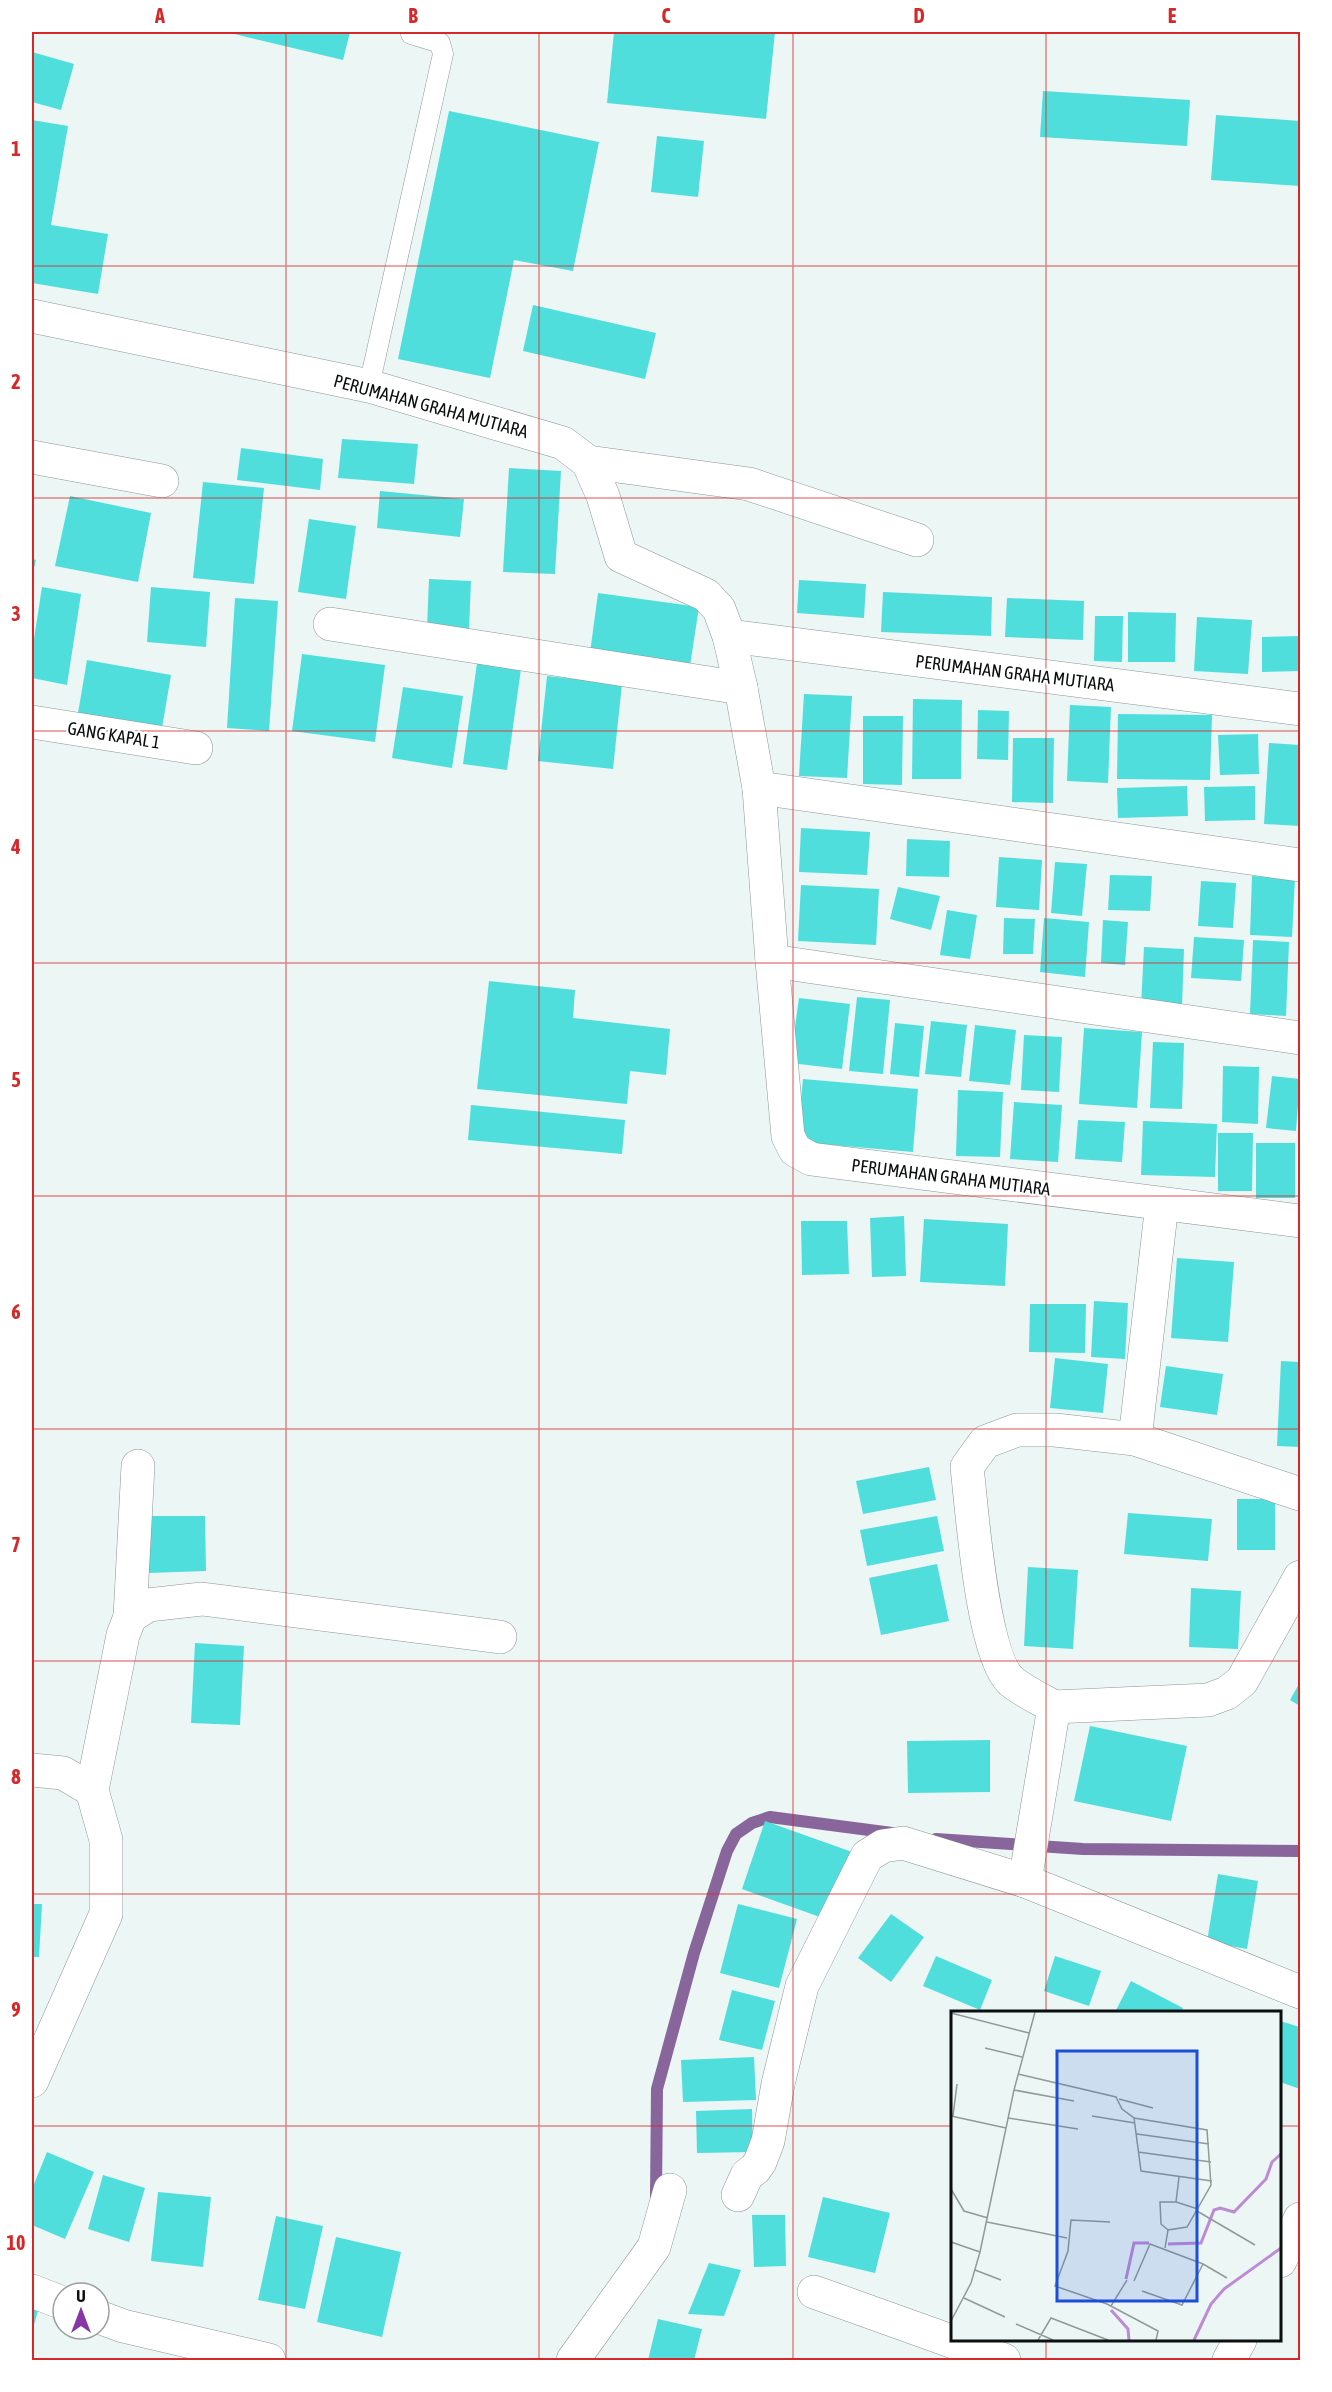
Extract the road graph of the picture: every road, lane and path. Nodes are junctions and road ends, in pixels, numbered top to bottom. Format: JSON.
{"nodes":[{"id":1,"x":411,"y":34,"type":"dead end"},
{"id":2,"x":32,"y":316,"type":"edge"},
{"id":3,"x":369,"y":386,"type":"junction"},
{"id":4,"x":32,"y":457,"type":"edge"},
{"id":5,"x":588,"y":462,"type":"junction"},
{"id":6,"x":162,"y":481,"type":"dead end"},
{"id":7,"x":917,"y":540,"type":"dead end"},
{"id":8,"x":330,"y":624,"type":"dead end"},
{"id":9,"x":729,"y":636,"type":"junction"},
{"id":10,"x":741,"y":688,"type":"junction"},
{"id":11,"x":1300,"y":710,"type":"edge"},
{"id":12,"x":32,"y":722,"type":"edge"},
{"id":13,"x":196,"y":748,"type":"dead end"},
{"id":14,"x":759,"y":788,"type":"junction"},
{"id":15,"x":1300,"y":865,"type":"edge"},
{"id":16,"x":772,"y":961,"type":"junction"},
{"id":17,"x":1300,"y":1038,"type":"edge"},
{"id":18,"x":1162,"y":1204,"type":"junction"},
{"id":19,"x":1300,"y":1221,"type":"edge"},
{"id":20,"x":1135,"y":1439,"type":"junction"},
{"id":21,"x":138,"y":1466,"type":"dead end"},
{"id":22,"x":1300,"y":1494,"type":"edge"},
{"id":23,"x":1300,"y":1577,"type":"edge"},
{"id":24,"x":130,"y":1617,"type":"junction"},
{"id":25,"x":500,"y":1638,"type":"dead end"},
{"id":26,"x":1054,"y":1707,"type":"junction"},
{"id":27,"x":32,"y":1770,"type":"edge"},
{"id":28,"x":92,"y":1790,"type":"junction"},
{"id":29,"x":1025,"y":1881,"type":"junction"},
{"id":30,"x":1300,"y":1992,"type":"edge"},
{"id":31,"x":32,"y":2081,"type":"edge"},
{"id":32,"x":670,"y":2190,"type":"dead end"},
{"id":33,"x":738,"y":2195,"type":"dead end"},
{"id":34,"x":1300,"y":2219,"type":"edge"},
{"id":35,"x":1281,"y":2259,"type":"edge"},
{"id":36,"x":32,"y":2292,"type":"edge"},
{"id":37,"x":814,"y":2292,"type":"dead end"},
{"id":38,"x":51,"y":2299,"type":"edge"},
{"id":39,"x":111,"y":2322,"type":"edge"},
{"id":40,"x":1239,"y":2341,"type":"edge"},
{"id":41,"x":269,"y":2361,"type":"edge"},
{"id":42,"x":573,"y":2361,"type":"edge"},
{"id":43,"x":1004,"y":2361,"type":"edge"},
{"id":44,"x":1229,"y":2361,"type":"edge"}],
"edges":[{"from":1,"to":3,"type":"lane"},
{"from":2,"to":3,"type":"street","name":"PERUMAHAN GRAHA MUTIARA"},
{"from":3,"to":5,"type":"street","name":"PERUMAHAN GRAHA MUTIARA"},
{"from":4,"to":6,"type":"street"},
{"from":5,"to":7,"type":"street"},
{"from":5,"to":9,"type":"street","name":"PERUMAHAN GRAHA MUTIARA"},
{"from":8,"to":10,"type":"street"},
{"from":9,"to":10,"type":"street","name":"PERUMAHAN GRAHA MUTIARA"},
{"from":9,"to":11,"type":"street","name":"PERUMAHAN GRAHA MUTIARA"},
{"from":10,"to":14,"type":"street","name":"PERUMAHAN GRAHA MUTIARA"},
{"from":12,"to":13,"type":"street","name":"GANG KAPAL 1"},
{"from":14,"to":15,"type":"street"},
{"from":14,"to":16,"type":"street","name":"PERUMAHAN GRAHA MUTIARA"},
{"from":16,"to":17,"type":"street"},
{"from":16,"to":18,"type":"street","name":"PERUMAHAN GRAHA MUTIARA"},
{"from":18,"to":19,"type":"street","name":"PERUMAHAN GRAHA MUTIARA"},
{"from":18,"to":20,"type":"street"},
{"from":20,"to":22,"type":"street"},
{"from":20,"to":26,"type":"street"},
{"from":21,"to":24,"type":"street"},
{"from":23,"to":26,"type":"street"},
{"from":24,"to":25,"type":"street"},
{"from":24,"to":28,"type":"street"},
{"from":26,"to":29,"type":"street"},
{"from":27,"to":28,"type":"street"},
{"from":28,"to":31,"type":"street"},
{"from":29,"to":30,"type":"street"},
{"from":29,"to":33,"type":"street"},
{"from":32,"to":42,"type":"street"},
{"from":34,"to":35,"type":"street"},
{"from":36,"to":38,"type":"street"},
{"from":37,"to":43,"type":"street"},
{"from":39,"to":41,"type":"street"},
{"from":40,"to":44,"type":"street"}]}
